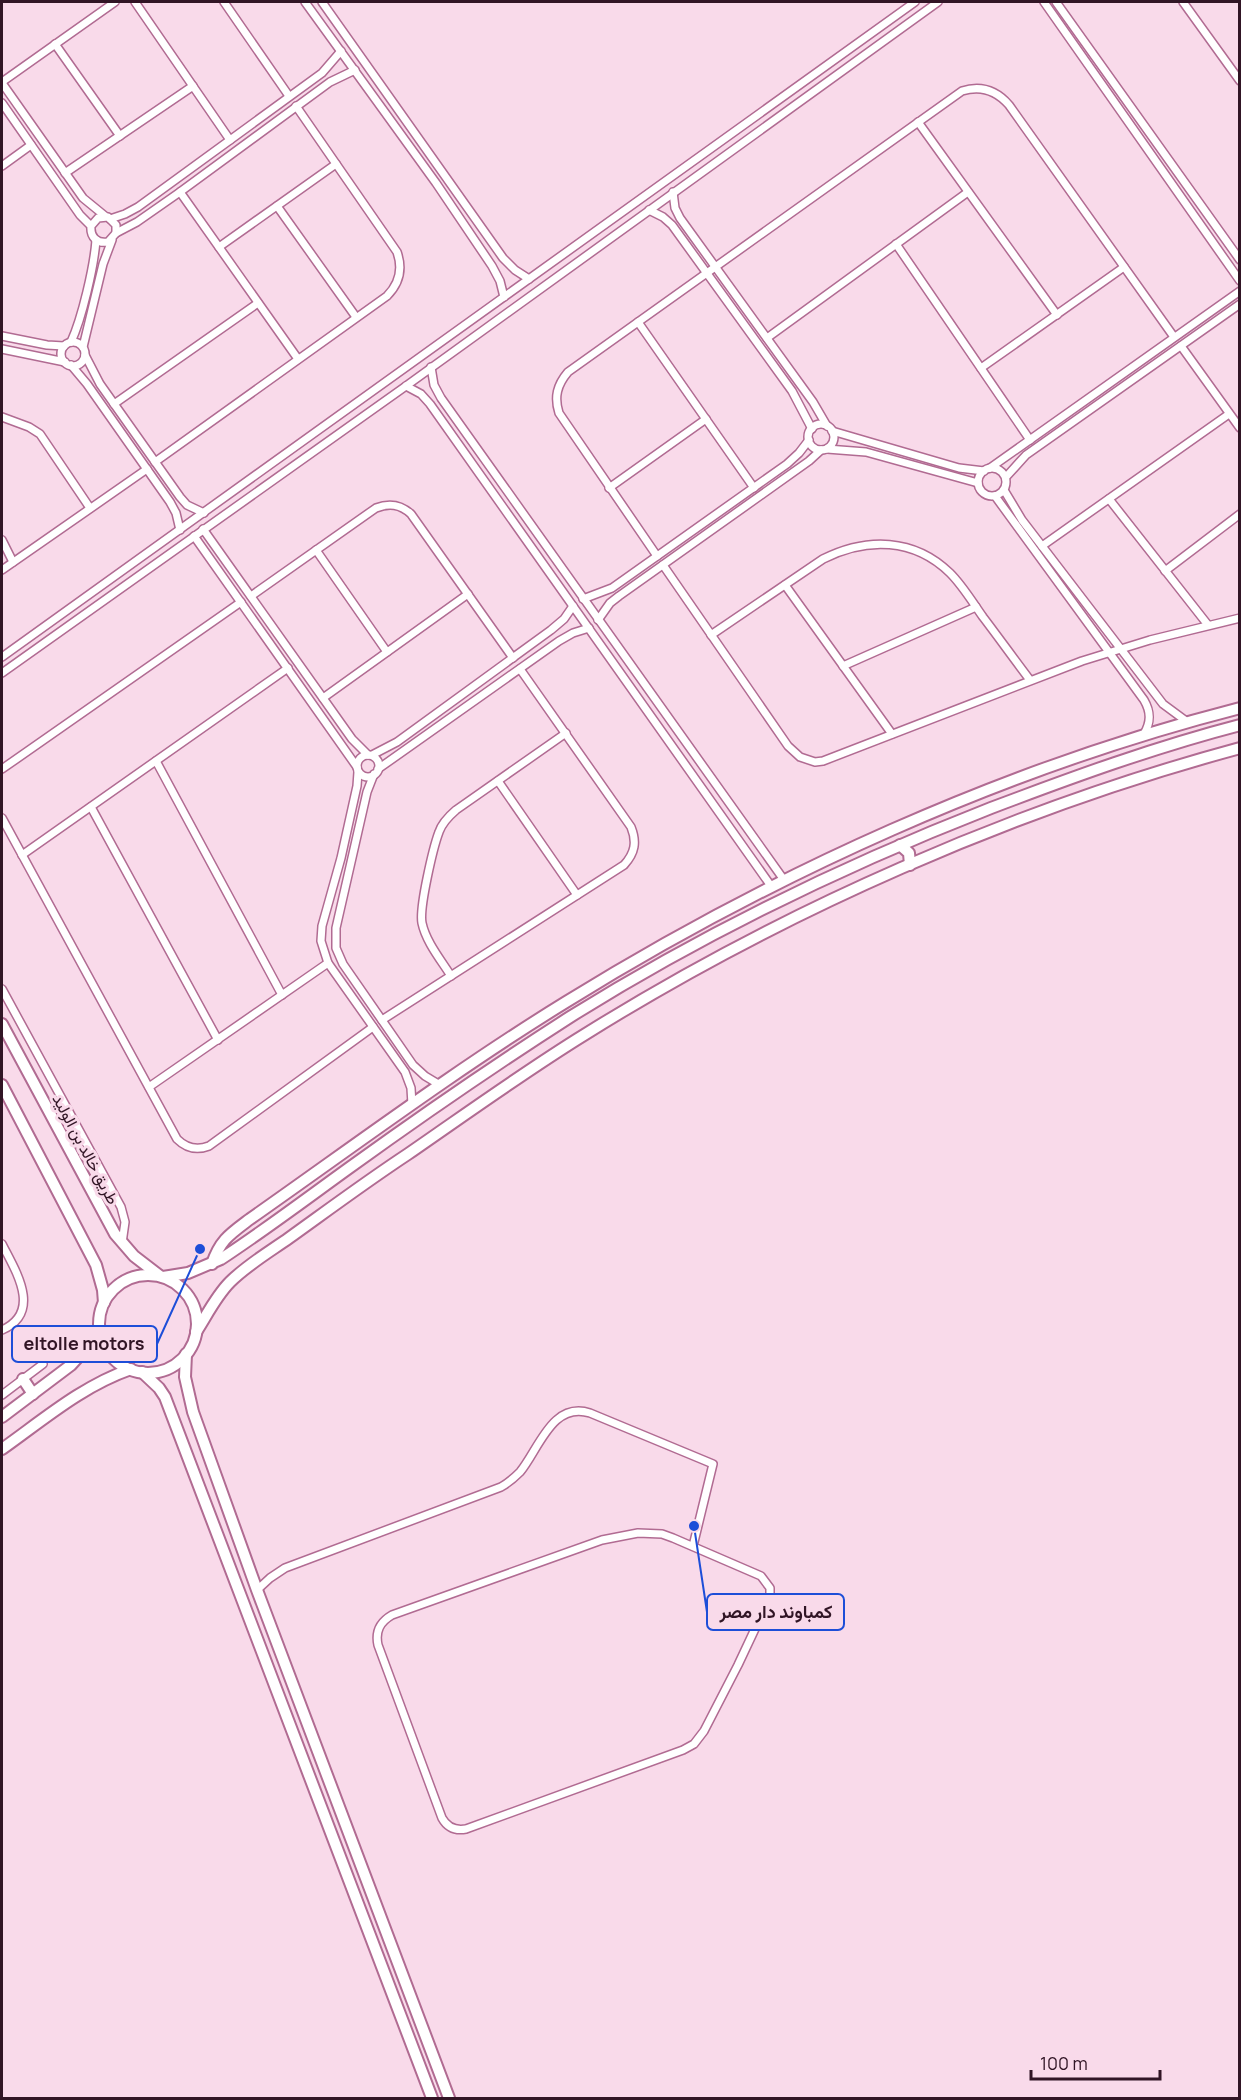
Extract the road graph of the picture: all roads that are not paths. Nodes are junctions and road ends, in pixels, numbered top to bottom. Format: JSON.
{"nodes":[{"id":1,"x":115,"y":2,"type":"edge"},
{"id":2,"x":135,"y":2,"type":"edge"},
{"id":3,"x":224,"y":2,"type":"edge"},
{"id":4,"x":305,"y":2,"type":"edge"},
{"id":5,"x":322,"y":2,"type":"edge"},
{"id":6,"x":915,"y":2,"type":"edge"},
{"id":7,"x":938,"y":2,"type":"edge"},
{"id":8,"x":1044,"y":2,"type":"edge"},
{"id":9,"x":1056,"y":2,"type":"edge"},
{"id":10,"x":1183,"y":2,"type":"edge"},
{"id":11,"x":55,"y":44,"type":"junction"},
{"id":12,"x":341,"y":51,"type":"junction"},
{"id":13,"x":355,"y":70,"type":"junction"},
{"id":14,"x":809,"y":77,"type":"junction"},
{"id":15,"x":1239,"y":81,"type":"edge"},
{"id":16,"x":2,"y":83,"type":"edge"},
{"id":17,"x":193,"y":86,"type":"junction"},
{"id":18,"x":817,"y":88,"type":"junction"},
{"id":19,"x":290,"y":96,"type":"junction"},
{"id":20,"x":2,"y":103,"type":"edge"},
{"id":21,"x":297,"y":106,"type":"junction"},
{"id":22,"x":918,"y":122,"type":"junction"},
{"id":23,"x":120,"y":136,"type":"junction"},
{"id":24,"x":230,"y":140,"type":"junction"},
{"id":25,"x":31,"y":145,"type":"junction"},
{"id":26,"x":336,"y":164,"type":"junction"},
{"id":27,"x":2,"y":166,"type":"edge"},
{"id":28,"x":1179,"y":172,"type":"junction"},
{"id":29,"x":65,"y":173,"type":"junction"},
{"id":30,"x":445,"y":175,"type":"junction"},
{"id":31,"x":1169,"y":179,"type":"junction"},
{"id":32,"x":436,"y":183,"type":"junction"},
{"id":33,"x":180,"y":192,"type":"junction"},
{"id":34,"x":673,"y":192,"type":"junction"},
{"id":35,"x":968,"y":192,"type":"junction"},
{"id":36,"x":277,"y":206,"type":"junction"},
{"id":37,"x":649,"y":210,"type":"junction"},
{"id":38,"x":107,"y":218,"type":"junction"},
{"id":39,"x":91,"y":226,"type":"junction"},
{"id":40,"x":114,"y":237,"type":"junction"},
{"id":41,"x":96,"y":240,"type":"junction"},
{"id":42,"x":896,"y":244,"type":"junction"},
{"id":43,"x":219,"y":247,"type":"junction"},
{"id":44,"x":1239,"y":260,"type":"edge"},
{"id":45,"x":716,"y":267,"type":"junction"},
{"id":46,"x":1124,"y":267,"type":"junction"},
{"id":47,"x":707,"y":274,"type":"junction"},
{"id":48,"x":529,"y":279,"type":"junction"},
{"id":49,"x":1239,"y":281,"type":"edge"},
{"id":50,"x":1239,"y":291,"type":"edge"},
{"id":51,"x":504,"y":297,"type":"junction"},
{"id":52,"x":258,"y":303,"type":"junction"},
{"id":53,"x":1239,"y":304,"type":"edge"},
{"id":54,"x":493,"y":305,"type":"junction"},
{"id":55,"x":1057,"y":315,"type":"junction"},
{"id":56,"x":500,"y":316,"type":"junction"},
{"id":57,"x":356,"y":317,"type":"junction"},
{"id":58,"x":638,"y":322,"type":"junction"},
{"id":59,"x":2,"y":336,"type":"edge"},
{"id":60,"x":1174,"y":337,"type":"junction"},
{"id":61,"x":767,"y":338,"type":"junction"},
{"id":62,"x":68,"y":344,"type":"junction"},
{"id":63,"x":1181,"y":346,"type":"junction"},
{"id":64,"x":2,"y":349,"type":"edge"},
{"id":65,"x":84,"y":351,"type":"junction"},
{"id":66,"x":298,"y":359,"type":"junction"},
{"id":67,"x":68,"y":364,"type":"junction"},
{"id":68,"x":431,"y":367,"type":"junction"},
{"id":69,"x":981,"y":368,"type":"junction"},
{"id":70,"x":406,"y":386,"type":"junction"},
{"id":71,"x":114,"y":405,"type":"junction"},
{"id":72,"x":1229,"y":414,"type":"junction"},
{"id":73,"x":2,"y":417,"type":"edge"},
{"id":74,"x":706,"y":419,"type":"junction"},
{"id":75,"x":332,"y":421,"type":"junction"},
{"id":76,"x":459,"y":423,"type":"junction"},
{"id":77,"x":1239,"y":428,"type":"edge"},
{"id":78,"x":812,"y":429,"type":"junction"},
{"id":79,"x":829,"y":429,"type":"junction"},
{"id":80,"x":449,"y":430,"type":"junction"},
{"id":81,"x":340,"y":432,"type":"junction"},
{"id":82,"x":808,"y":440,"type":"junction"},
{"id":83,"x":1030,"y":440,"type":"junction"},
{"id":84,"x":824,"y":449,"type":"junction"},
{"id":85,"x":155,"y":462,"type":"junction"},
{"id":86,"x":147,"y":469,"type":"junction"},
{"id":87,"x":987,"y":469,"type":"junction"},
{"id":88,"x":1006,"y":477,"type":"junction"},
{"id":89,"x":978,"y":483,"type":"junction"},
{"id":90,"x":609,"y":488,"type":"junction"},
{"id":91,"x":754,"y":488,"type":"junction"},
{"id":92,"x":1004,"y":490,"type":"junction"},
{"id":93,"x":995,"y":496,"type":"junction"},
{"id":94,"x":1109,"y":499,"type":"junction"},
{"id":95,"x":90,"y":508,"type":"junction"},
{"id":96,"x":204,"y":513,"type":"junction"},
{"id":97,"x":1239,"y":514,"type":"edge"},
{"id":98,"x":204,"y":529,"type":"junction"},
{"id":99,"x":180,"y":530,"type":"junction"},
{"id":100,"x":194,"y":536,"type":"junction"},
{"id":101,"x":540,"y":539,"type":"junction"},
{"id":102,"x":2,"y":540,"type":"edge"},
{"id":103,"x":531,"y":546,"type":"junction"},
{"id":104,"x":1042,"y":546,"type":"junction"},
{"id":105,"x":316,"y":550,"type":"junction"},
{"id":106,"x":657,"y":556,"type":"junction"},
{"id":107,"x":13,"y":562,"type":"junction"},
{"id":108,"x":663,"y":565,"type":"junction"},
{"id":109,"x":2,"y":570,"type":"edge"},
{"id":110,"x":1165,"y":571,"type":"junction"},
{"id":111,"x":785,"y":585,"type":"junction"},
{"id":112,"x":468,"y":594,"type":"junction"},
{"id":113,"x":251,"y":596,"type":"junction"},
{"id":114,"x":84,"y":599,"type":"junction"},
{"id":115,"x":583,"y":599,"type":"junction"},
{"id":116,"x":241,"y":602,"type":"junction"},
{"id":117,"x":573,"y":606,"type":"junction"},
{"id":118,"x":976,"y":607,"type":"junction"},
{"id":119,"x":91,"y":609,"type":"junction"},
{"id":120,"x":1239,"y":618,"type":"edge"},
{"id":121,"x":598,"y":620,"type":"junction"},
{"id":122,"x":1208,"y":625,"type":"junction"},
{"id":123,"x":589,"y":628,"type":"junction"},
{"id":124,"x":711,"y":635,"type":"junction"},
{"id":125,"x":1121,"y":649,"type":"junction"},
{"id":126,"x":387,"y":652,"type":"junction"},
{"id":127,"x":1109,"y":653,"type":"junction"},
{"id":128,"x":2,"y":657,"type":"edge"},
{"id":129,"x":513,"y":658,"type":"junction"},
{"id":130,"x":843,"y":666,"type":"junction"},
{"id":131,"x":288,"y":668,"type":"junction"},
{"id":132,"x":520,"y":669,"type":"junction"},
{"id":133,"x":2,"y":673,"type":"edge"},
{"id":134,"x":1030,"y":680,"type":"junction"},
{"id":135,"x":323,"y":698,"type":"junction"},
{"id":136,"x":1239,"y":708,"type":"edge"},
{"id":137,"x":1186,"y":722,"type":"junction"},
{"id":138,"x":1239,"y":725,"type":"edge"},
{"id":139,"x":566,"y":734,"type":"junction"},
{"id":140,"x":892,"y":734,"type":"junction"},
{"id":141,"x":1144,"y":734,"type":"junction"},
{"id":142,"x":1239,"y":748,"type":"edge"},
{"id":143,"x":370,"y":755,"type":"junction"},
{"id":144,"x":156,"y":761,"type":"junction"},
{"id":145,"x":2,"y":769,"type":"edge"},
{"id":146,"x":358,"y":769,"type":"junction"},
{"id":147,"x":376,"y":772,"type":"junction"},
{"id":148,"x":498,"y":781,"type":"junction"},
{"id":149,"x":91,"y":807,"type":"junction"},
{"id":150,"x":2,"y":818,"type":"edge"},
{"id":151,"x":936,"y":830,"type":"junction"},
{"id":152,"x":900,"y":845,"type":"junction"},
{"id":153,"x":944,"y":850,"type":"junction"},
{"id":154,"x":22,"y":855,"type":"junction"},
{"id":155,"x":910,"y":865,"type":"junction"},
{"id":156,"x":784,"y":880,"type":"junction"},
{"id":157,"x":771,"y":886,"type":"junction"},
{"id":158,"x":577,"y":895,"type":"junction"},
{"id":159,"x":328,"y":963,"type":"junction"},
{"id":160,"x":451,"y":976,"type":"junction"},
{"id":161,"x":2,"y":989,"type":"edge"},
{"id":162,"x":282,"y":995,"type":"junction"},
{"id":163,"x":382,"y":1020,"type":"junction"},
{"id":164,"x":2,"y":1024,"type":"edge"},
{"id":165,"x":373,"y":1027,"type":"junction"},
{"id":166,"x":218,"y":1040,"type":"junction"},
{"id":167,"x":2,"y":1085,"type":"edge"},
{"id":168,"x":440,"y":1085,"type":"junction"},
{"id":169,"x":149,"y":1087,"type":"junction"},
{"id":170,"x":412,"y":1105,"type":"junction"},
{"id":171,"x":122,"y":1243,"type":"junction"},
{"id":172,"x":2,"y":1244,"type":"edge"},
{"id":173,"x":212,"y":1264,"type":"junction"},
{"id":174,"x":162,"y":1277,"type":"junction"},
{"id":175,"x":104,"y":1303,"type":"junction"},
{"id":176,"x":2,"y":1330,"type":"edge"},
{"id":177,"x":196,"y":1332,"type":"junction"},
{"id":178,"x":100,"y":1333,"type":"junction"},
{"id":179,"x":186,"y":1354,"type":"junction"},
{"id":180,"x":43,"y":1365,"type":"dead end"},
{"id":181,"x":130,"y":1369,"type":"junction"},
{"id":182,"x":142,"y":1372,"type":"junction"},
{"id":183,"x":23,"y":1379,"type":"junction"},
{"id":184,"x":2,"y":1395,"type":"edge"},
{"id":185,"x":33,"y":1395,"type":"junction"},
{"id":186,"x":193,"y":1412,"type":"junction"},
{"id":187,"x":2,"y":1417,"type":"edge"},
{"id":188,"x":174,"y":1419,"type":"junction"},
{"id":189,"x":2,"y":1449,"type":"edge"},
{"id":190,"x":693,"y":1546,"type":"junction"},
{"id":191,"x":257,"y":1590,"type":"junction"},
{"id":192,"x":432,"y":2098,"type":"edge"},
{"id":193,"x":449,"y":2098,"type":"edge"}],
"edges":[{"from":1,"to":11,"type":"street"},
{"from":2,"to":17,"type":"street"},
{"from":3,"to":19,"type":"street"},
{"from":4,"to":12,"type":"street"},
{"from":5,"to":30,"type":"street"},
{"from":6,"to":14,"type":"street"},
{"from":7,"to":18,"type":"street"},
{"from":8,"to":31,"type":"street"},
{"from":9,"to":28,"type":"street"},
{"from":10,"to":15,"type":"street"},
{"from":11,"to":16,"type":"street"},
{"from":11,"to":23,"type":"street"},
{"from":12,"to":13,"type":"street"},
{"from":12,"to":19,"type":"street"},
{"from":13,"to":21,"type":"street"},
{"from":13,"to":32,"type":"street"},
{"from":14,"to":18,"type":"street"},
{"from":14,"to":48,"type":"street"},
{"from":16,"to":29,"type":"street"},
{"from":17,"to":23,"type":"street"},
{"from":17,"to":24,"type":"street"},
{"from":18,"to":34,"type":"street"},
{"from":19,"to":24,"type":"street"},
{"from":20,"to":25,"type":"street"},
{"from":21,"to":26,"type":"street"},
{"from":21,"to":33,"type":"street"},
{"from":22,"to":35,"type":"street"},
{"from":22,"to":45,"type":"street"},
{"from":22,"to":46,"type":"street"},
{"from":23,"to":29,"type":"street"},
{"from":24,"to":38,"type":"street"},
{"from":25,"to":27,"type":"street"},
{"from":25,"to":39,"type":"street"},
{"from":26,"to":36,"type":"street"},
{"from":26,"to":57,"type":"street"},
{"from":28,"to":31,"type":"street"},
{"from":28,"to":44,"type":"street"},
{"from":29,"to":38,"type":"street"},
{"from":30,"to":32,"type":"street"},
{"from":30,"to":48,"type":"street"},
{"from":31,"to":49,"type":"street"},
{"from":32,"to":51,"type":"street"},
{"from":33,"to":40,"type":"street"},
{"from":33,"to":43,"type":"street"},
{"from":34,"to":37,"type":"street"},
{"from":34,"to":45,"type":"street"},
{"from":35,"to":42,"type":"street"},
{"from":35,"to":55,"type":"street"},
{"from":36,"to":43,"type":"street"},
{"from":36,"to":57,"type":"street"},
{"from":37,"to":47,"type":"street"},
{"from":37,"to":56,"type":"street"},
{"from":38,"to":39,"type":"street"},
{"from":38,"to":40,"type":"street"},
{"from":39,"to":41,"type":"street"},
{"from":40,"to":41,"type":"street"},
{"from":40,"to":65,"type":"street"},
{"from":41,"to":62,"type":"street"},
{"from":42,"to":61,"type":"street"},
{"from":42,"to":69,"type":"street"},
{"from":43,"to":52,"type":"street"},
{"from":45,"to":47,"type":"street"},
{"from":45,"to":61,"type":"street"},
{"from":46,"to":55,"type":"street"},
{"from":46,"to":60,"type":"street"},
{"from":47,"to":58,"type":"street"},
{"from":47,"to":78,"type":"street"},
{"from":48,"to":51,"type":"street"},
{"from":50,"to":60,"type":"street"},
{"from":51,"to":54,"type":"street"},
{"from":52,"to":66,"type":"street"},
{"from":52,"to":71,"type":"street"},
{"from":53,"to":63,"type":"street"},
{"from":54,"to":56,"type":"street"},
{"from":54,"to":75,"type":"street"},
{"from":55,"to":69,"type":"street"},
{"from":56,"to":68,"type":"street"},
{"from":57,"to":66,"type":"street"},
{"from":58,"to":74,"type":"street"},
{"from":58,"to":90,"type":"street"},
{"from":59,"to":62,"type":"street"},
{"from":60,"to":83,"type":"street"},
{"from":61,"to":79,"type":"street"},
{"from":62,"to":65,"type":"street"},
{"from":62,"to":67,"type":"street"},
{"from":63,"to":72,"type":"street"},
{"from":63,"to":88,"type":"street"},
{"from":64,"to":67,"type":"street"},
{"from":65,"to":67,"type":"street"},
{"from":65,"to":71,"type":"street"},
{"from":66,"to":85,"type":"street"},
{"from":67,"to":86,"type":"street"},
{"from":68,"to":70,"type":"street"},
{"from":68,"to":76,"type":"street"},
{"from":69,"to":83,"type":"street"},
{"from":70,"to":80,"type":"street"},
{"from":70,"to":81,"type":"street"},
{"from":71,"to":85,"type":"street"},
{"from":72,"to":77,"type":"street"},
{"from":72,"to":94,"type":"street"},
{"from":73,"to":95,"type":"street"},
{"from":74,"to":90,"type":"street"},
{"from":74,"to":91,"type":"street"},
{"from":75,"to":81,"type":"street"},
{"from":75,"to":96,"type":"street"},
{"from":76,"to":80,"type":"street"},
{"from":76,"to":101,"type":"street"},
{"from":78,"to":79,"type":"street"},
{"from":78,"to":82,"type":"street"},
{"from":79,"to":84,"type":"street"},
{"from":79,"to":87,"type":"street"},
{"from":80,"to":103,"type":"street"},
{"from":81,"to":98,"type":"street"},
{"from":82,"to":84,"type":"street"},
{"from":82,"to":91,"type":"street"},
{"from":83,"to":87,"type":"street"},
{"from":84,"to":89,"type":"street"},
{"from":84,"to":108,"type":"street"},
{"from":85,"to":96,"type":"street"},
{"from":86,"to":95,"type":"street"},
{"from":86,"to":99,"type":"street"},
{"from":87,"to":88,"type":"street"},
{"from":87,"to":89,"type":"street"},
{"from":88,"to":92,"type":"street"},
{"from":89,"to":93,"type":"street"},
{"from":90,"to":106,"type":"street"},
{"from":91,"to":106,"type":"street"},
{"from":92,"to":93,"type":"street"},
{"from":92,"to":104,"type":"street"},
{"from":93,"to":127,"type":"street"},
{"from":94,"to":104,"type":"street"},
{"from":94,"to":110,"type":"street"},
{"from":95,"to":107,"type":"street"},
{"from":96,"to":99,"type":"street"},
{"from":97,"to":110,"type":"street"},
{"from":98,"to":100,"type":"street"},
{"from":98,"to":113,"type":"street"},
{"from":99,"to":114,"type":"street"},
{"from":100,"to":116,"type":"street"},
{"from":100,"to":119,"type":"street"},
{"from":101,"to":103,"type":"street"},
{"from":101,"to":115,"type":"street"},
{"from":102,"to":107,"type":"street"},
{"from":103,"to":117,"type":"street"},
{"from":104,"to":125,"type":"street"},
{"from":105,"to":112,"type":"street"},
{"from":105,"to":113,"type":"street"},
{"from":105,"to":126,"type":"street"},
{"from":106,"to":115,"type":"street"},
{"from":107,"to":109,"type":"street"},
{"from":108,"to":121,"type":"street"},
{"from":108,"to":124,"type":"street"},
{"from":110,"to":122,"type":"street"},
{"from":111,"to":118,"type":"street"},
{"from":111,"to":124,"type":"street"},
{"from":111,"to":130,"type":"street"},
{"from":112,"to":126,"type":"street"},
{"from":112,"to":129,"type":"street"},
{"from":113,"to":135,"type":"street"},
{"from":114,"to":119,"type":"street"},
{"from":114,"to":128,"type":"street"},
{"from":115,"to":121,"type":"street"},
{"from":116,"to":131,"type":"street"},
{"from":116,"to":145,"type":"street"},
{"from":117,"to":123,"type":"street"},
{"from":117,"to":129,"type":"street"},
{"from":118,"to":130,"type":"street"},
{"from":118,"to":134,"type":"street"},
{"from":119,"to":133,"type":"street"},
{"from":120,"to":122,"type":"street"},
{"from":121,"to":156,"type":"street"},
{"from":122,"to":125,"type":"street"},
{"from":123,"to":132,"type":"street"},
{"from":123,"to":157,"type":"street"},
{"from":124,"to":140,"type":"street"},
{"from":125,"to":127,"type":"street"},
{"from":125,"to":137,"type":"street"},
{"from":126,"to":135,"type":"street"},
{"from":127,"to":134,"type":"street"},
{"from":127,"to":141,"type":"street"},
{"from":129,"to":143,"type":"street"},
{"from":130,"to":140,"type":"street"},
{"from":131,"to":144,"type":"street"},
{"from":131,"to":146,"type":"street"},
{"from":132,"to":139,"type":"street"},
{"from":132,"to":147,"type":"street"},
{"from":134,"to":140,"type":"street"},
{"from":135,"to":143,"type":"street"},
{"from":136,"to":137,"type":"street"},
{"from":137,"to":141,"type":"street"},
{"from":138,"to":151,"type":"street"},
{"from":139,"to":148,"type":"street"},
{"from":139,"to":158,"type":"street"},
{"from":141,"to":156,"type":"street"},
{"from":142,"to":153,"type":"street"},
{"from":143,"to":146,"type":"street"},
{"from":143,"to":147,"type":"street"},
{"from":144,"to":149,"type":"street"},
{"from":144,"to":162,"type":"street"},
{"from":146,"to":147,"type":"street"},
{"from":146,"to":159,"type":"street"},
{"from":147,"to":163,"type":"street"},
{"from":148,"to":158,"type":"street"},
{"from":148,"to":160,"type":"street"},
{"from":149,"to":154,"type":"street"},
{"from":149,"to":166,"type":"street"},
{"from":150,"to":154,"type":"street"},
{"from":151,"to":152,"type":"street"},
{"from":151,"to":153,"type":"street"},
{"from":152,"to":155,"type":"street"},
{"from":152,"to":173,"type":"street"},
{"from":153,"to":155,"type":"street"},
{"from":154,"to":169,"type":"street"},
{"from":155,"to":177,"type":"street"},
{"from":156,"to":157,"type":"street"},
{"from":157,"to":168,"type":"street"},
{"from":158,"to":160,"type":"street"},
{"from":159,"to":162,"type":"street"},
{"from":159,"to":165,"type":"street"},
{"from":160,"to":163,"type":"street"},
{"from":161,"to":171,"type":"street"},
{"from":162,"to":166,"type":"street"},
{"from":163,"to":168,"type":"street"},
{"from":164,"to":171,"type":"street","name":"طريق خالد بن الوليد"},
{"from":165,"to":169,"type":"street"},
{"from":165,"to":170,"type":"street"},
{"from":166,"to":169,"type":"street"},
{"from":167,"to":175,"type":"street"},
{"from":168,"to":170,"type":"street"},
{"from":170,"to":173,"type":"street"},
{"from":171,"to":174,"type":"street","name":"طريق خالد بن الوليد"},
{"from":172,"to":176,"type":"street"},
{"from":173,"to":174,"type":"street"},
{"from":174,"to":175,"type":"street"},
{"from":174,"to":177,"type":"street"},
{"from":175,"to":178,"type":"street"},
{"from":177,"to":179,"type":"street"},
{"from":178,"to":181,"type":"street"},
{"from":178,"to":185,"type":"street"},
{"from":179,"to":182,"type":"street"},
{"from":179,"to":186,"type":"street"},
{"from":180,"to":183,"type":"street"},
{"from":181,"to":182,"type":"street"},
{"from":181,"to":189,"type":"street"},
{"from":182,"to":188,"type":"street"},
{"from":183,"to":184,"type":"street"},
{"from":183,"to":185,"type":"street"},
{"from":185,"to":187,"type":"street"},
{"from":186,"to":188,"type":"street"},
{"from":186,"to":191,"type":"street"},
{"from":188,"to":192,"type":"street"},
{"from":190,"to":190,"type":"street"},
{"from":190,"to":191,"type":"street"},
{"from":191,"to":193,"type":"street"}]}
